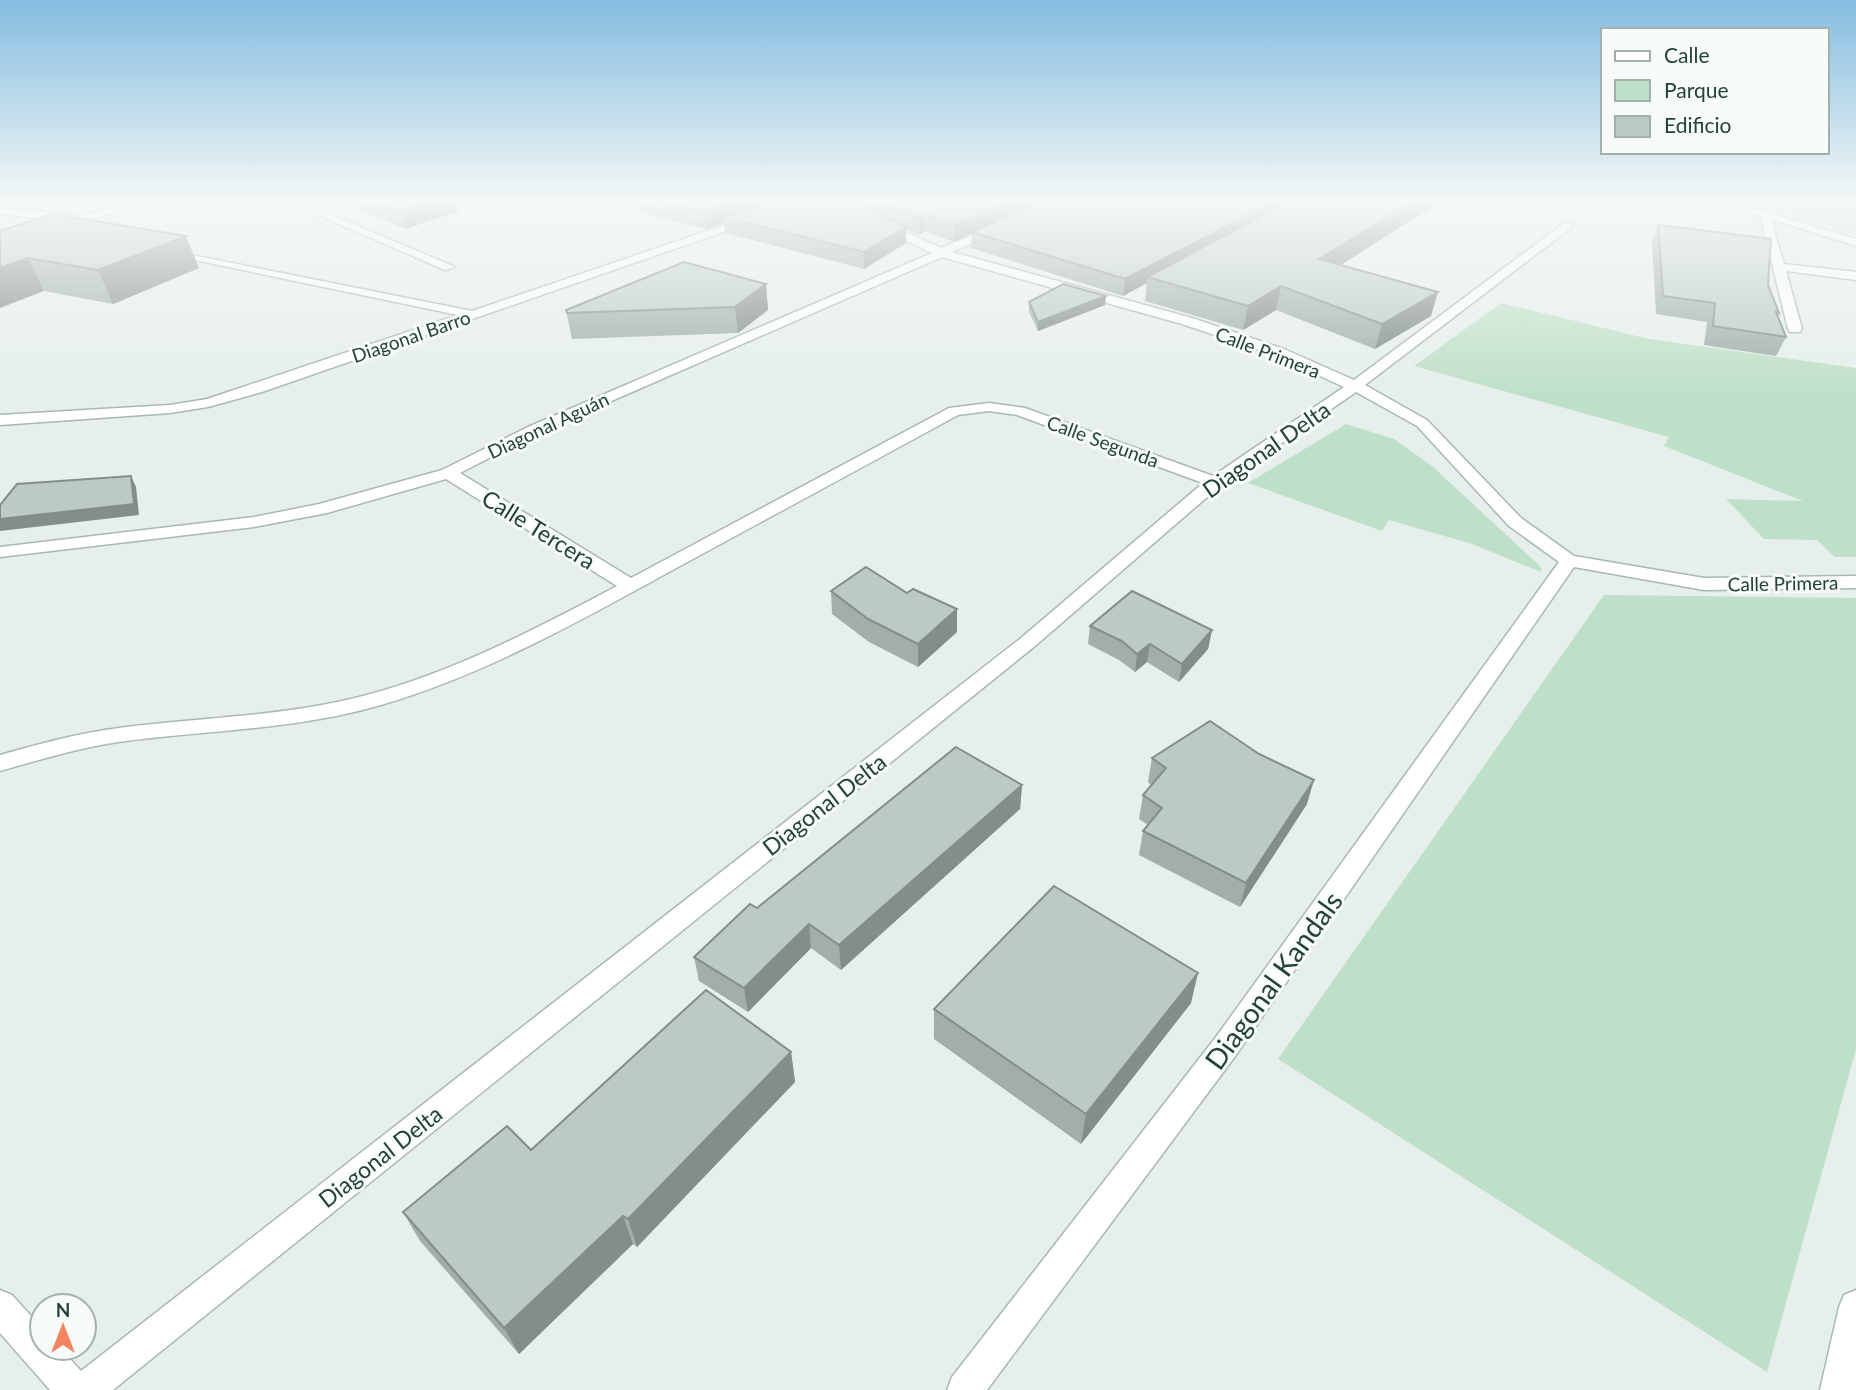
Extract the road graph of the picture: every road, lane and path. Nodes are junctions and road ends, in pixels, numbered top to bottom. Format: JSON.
{"nodes":[{"id":1,"x":225,"y":264,"type":"edge"},
{"id":2,"x":441,"y":264,"type":"edge"},
{"id":3,"x":622,"y":264,"type":"edge"},
{"id":4,"x":917,"y":264,"type":"edge"},
{"id":5,"x":987,"y":264,"type":"edge"},
{"id":6,"x":1517,"y":264,"type":"edge"},
{"id":7,"x":1779,"y":264,"type":"edge"},
{"id":8,"x":449,"y":267,"type":"dead end"},
{"id":9,"x":1780,"y":267,"type":"junction"},
{"id":10,"x":1856,"y":276,"type":"edge"},
{"id":11,"x":472,"y":315,"type":"junction"},
{"id":12,"x":1795,"y":329,"type":"dead end"},
{"id":13,"x":1355,"y":386,"type":"junction"},
{"id":14,"x":0,"y":420,"type":"edge"},
{"id":15,"x":448,"y":473,"type":"junction"},
{"id":16,"x":1215,"y":482,"type":"junction"},
{"id":17,"x":0,"y":552,"type":"edge"},
{"id":18,"x":1569,"y":561,"type":"junction"},
{"id":19,"x":1856,"y":582,"type":"edge"},
{"id":20,"x":630,"y":586,"type":"junction"},
{"id":21,"x":0,"y":763,"type":"edge"},
{"id":22,"x":0,"y":1307,"type":"edge"},
{"id":23,"x":1856,"y":1307,"type":"edge"},
{"id":24,"x":74,"y":1390,"type":"edge"},
{"id":25,"x":85,"y":1390,"type":"edge"},
{"id":26,"x":965,"y":1390,"type":"edge"},
{"id":27,"x":1838,"y":1390,"type":"edge"}],
"edges":[{"from":1,"to":11,"type":"street"},
{"from":2,"to":8,"type":"street"},
{"from":3,"to":11,"type":"street","name":"Diagonal Barro"},
{"from":4,"to":15,"type":"street","name":"Diagonal Aguán"},
{"from":5,"to":13,"type":"street","name":"Calle Primera"},
{"from":6,"to":13,"type":"street","name":"Diagonal Delta"},
{"from":7,"to":9,"type":"street"},
{"from":9,"to":10,"type":"street"},
{"from":9,"to":12,"type":"street"},
{"from":11,"to":14,"type":"street","name":"Diagonal Barro"},
{"from":13,"to":16,"type":"street","name":"Diagonal Delta"},
{"from":13,"to":18,"type":"street","name":"Calle Primera"},
{"from":15,"to":17,"type":"street","name":"Diagonal Aguán"},
{"from":15,"to":20,"type":"street","name":"Calle Tercera"},
{"from":16,"to":20,"type":"street","name":"Calle Segunda"},
{"from":16,"to":25,"type":"street","name":"Diagonal Delta"},
{"from":18,"to":19,"type":"street","name":"Calle Primera"},
{"from":18,"to":26,"type":"street","name":"Diagonal Kandals"},
{"from":20,"to":21,"type":"street","name":"Calle Segunda"},
{"from":22,"to":24,"type":"street"},
{"from":23,"to":27,"type":"street"}]}
